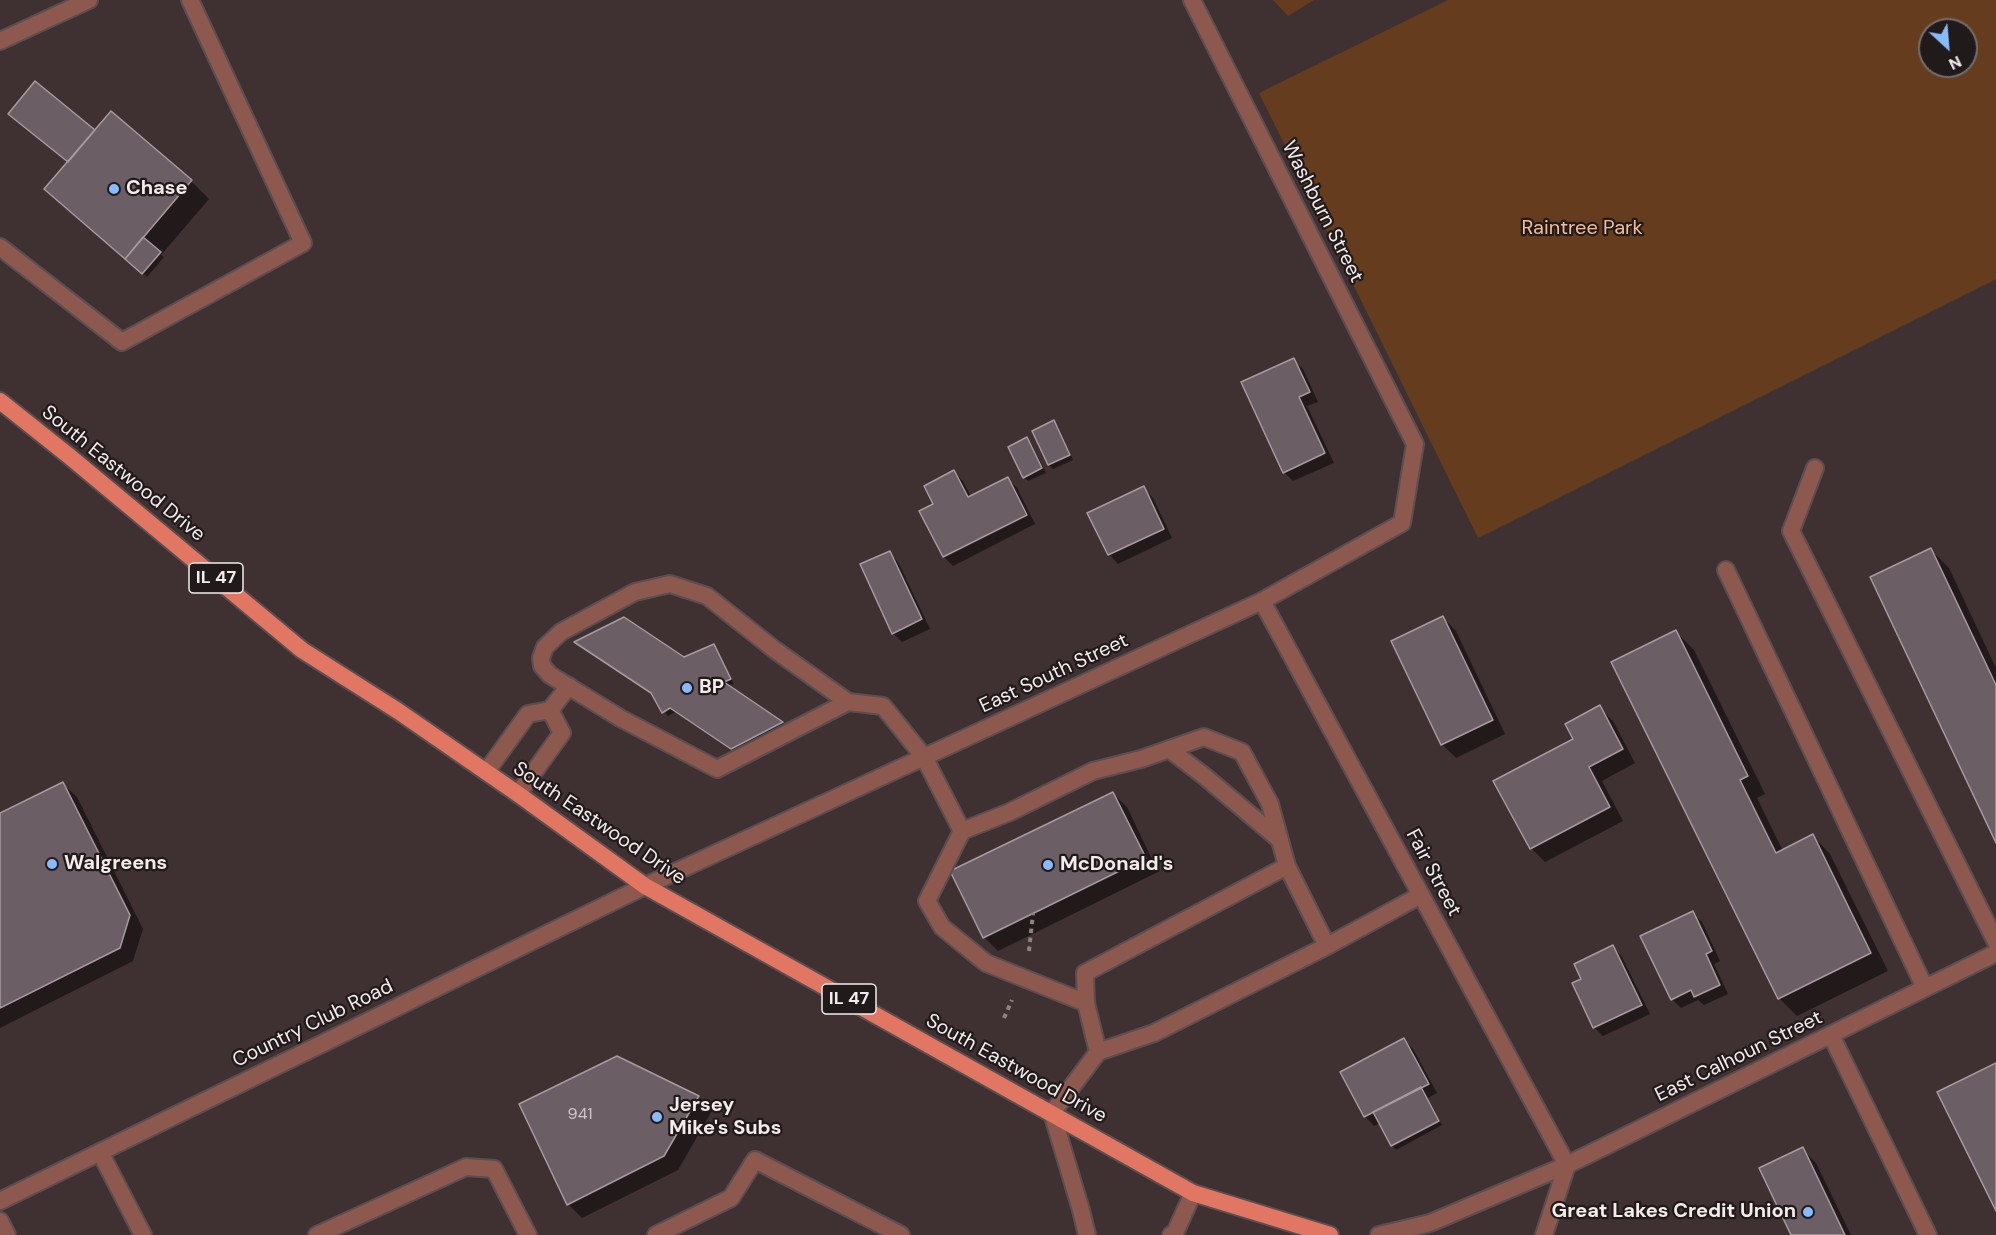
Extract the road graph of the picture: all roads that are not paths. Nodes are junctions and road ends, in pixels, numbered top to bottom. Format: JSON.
{"nodes":[{"id":1,"x":89,"y":0,"type":"edge"},
{"id":2,"x":190,"y":0,"type":"edge"},
{"id":3,"x":1192,"y":0,"type":"edge"},
{"id":4,"x":0,"y":41,"type":"edge"},
{"id":5,"x":0,"y":247,"type":"edge"},
{"id":6,"x":0,"y":401,"type":"edge"},
{"id":7,"x":1415,"y":444,"type":"joint"},
{"id":8,"x":1815,"y":468,"type":"dead end"},
{"id":9,"x":1726,"y":570,"type":"dead end"},
{"id":10,"x":1262,"y":601,"type":"junction"},
{"id":11,"x":569,"y":686,"type":"junction"},
{"id":12,"x":848,"y":702,"type":"junction"},
{"id":13,"x":550,"y":710,"type":"junction"},
{"id":14,"x":1169,"y":749,"type":"junction"},
{"id":15,"x":924,"y":757,"type":"junction"},
{"id":16,"x":486,"y":772,"type":"junction"},
{"id":17,"x":518,"y":794,"type":"junction"},
{"id":18,"x":962,"y":831,"type":"junction"},
{"id":19,"x":1280,"y":840,"type":"junction"},
{"id":20,"x":1287,"y":866,"type":"junction"},
{"id":21,"x":645,"y":886,"type":"junction"},
{"id":22,"x":1421,"y":894,"type":"junction"},
{"id":23,"x":1996,"y":942,"type":"edge"},
{"id":24,"x":1327,"y":946,"type":"junction"},
{"id":25,"x":1996,"y":953,"type":"edge"},
{"id":26,"x":1925,"y":988,"type":"junction"},
{"id":27,"x":1086,"y":1003,"type":"junction"},
{"id":28,"x":1831,"y":1035,"type":"junction"},
{"id":29,"x":1098,"y":1052,"type":"junction"},
{"id":30,"x":1052,"y":1113,"type":"junction"},
{"id":31,"x":100,"y":1152,"type":"junction"},
{"id":32,"x":1567,"y":1165,"type":"junction"},
{"id":33,"x":1193,"y":1192,"type":"junction"},
{"id":34,"x":0,"y":1201,"type":"edge"},
{"id":35,"x":0,"y":1221,"type":"edge"},
{"id":36,"x":7,"y":1235,"type":"edge"},
{"id":37,"x":143,"y":1235,"type":"edge"},
{"id":38,"x":317,"y":1235,"type":"edge"},
{"id":39,"x":528,"y":1235,"type":"edge"},
{"id":40,"x":656,"y":1235,"type":"edge"},
{"id":41,"x":901,"y":1235,"type":"edge"},
{"id":42,"x":1087,"y":1235,"type":"edge"},
{"id":43,"x":1171,"y":1235,"type":"edge"},
{"id":44,"x":1330,"y":1235,"type":"edge"},
{"id":45,"x":1379,"y":1235,"type":"edge"},
{"id":46,"x":1544,"y":1235,"type":"edge"},
{"id":47,"x":1928,"y":1235,"type":"edge"}],
"edges":[{"from":1,"to":4,"type":"street"},
{"from":2,"to":5,"type":"street"},
{"from":3,"to":7,"type":"street","name":"Washburn Street"},
{"from":6,"to":16,"type":"main road","name":"South Eastwood Drive","number":"IL 47"},
{"from":7,"to":10,"type":"street","name":"East South Street"},
{"from":8,"to":23,"type":"street"},
{"from":9,"to":26,"type":"street"},
{"from":10,"to":15,"type":"street","name":"East South Street"},
{"from":10,"to":22,"type":"street","name":"Fair Street"},
{"from":11,"to":12,"type":"street"},
{"from":11,"to":12,"type":"street"},
{"from":11,"to":13,"type":"street"},
{"from":12,"to":15,"type":"street"},
{"from":13,"to":16,"type":"street"},
{"from":13,"to":17,"type":"street"},
{"from":14,"to":18,"type":"street"},
{"from":14,"to":19,"type":"street"},
{"from":14,"to":19,"type":"street"},
{"from":15,"to":18,"type":"street"},
{"from":15,"to":21,"type":"street","name":"East South Street"},
{"from":16,"to":17,"type":"main road","name":"South Eastwood Drive","number":"IL 47"},
{"from":17,"to":21,"type":"main road","name":"South Eastwood Drive","number":"IL 47"},
{"from":18,"to":27,"type":"street"},
{"from":19,"to":20,"type":"street"},
{"from":20,"to":24,"type":"street"},
{"from":20,"to":27,"type":"street"},
{"from":21,"to":30,"type":"main road","name":"South Eastwood Drive","number":"IL 47"},
{"from":21,"to":31,"type":"street","name":"Country Club Road"},
{"from":22,"to":24,"type":"street"},
{"from":22,"to":32,"type":"street","name":"Fair Street"},
{"from":24,"to":29,"type":"street"},
{"from":25,"to":26,"type":"street","name":"East Calhoun Street"},
{"from":26,"to":28,"type":"street","name":"East Calhoun Street"},
{"from":27,"to":29,"type":"street"},
{"from":28,"to":32,"type":"street","name":"East Calhoun Street"},
{"from":28,"to":47,"type":"street"},
{"from":29,"to":30,"type":"street"},
{"from":30,"to":33,"type":"main road","name":"South Eastwood Drive","number":"IL 47"},
{"from":30,"to":42,"type":"street"},
{"from":31,"to":34,"type":"street","name":"Country Club Road"},
{"from":31,"to":37,"type":"street"},
{"from":32,"to":45,"type":"street","name":"East Calhoun Street"},
{"from":32,"to":46,"type":"street"},
{"from":33,"to":43,"type":"street"},
{"from":33,"to":44,"type":"main road","name":"South Eastwood Drive","number":"IL 47"},
{"from":35,"to":36,"type":"street"},
{"from":38,"to":39,"type":"street"},
{"from":40,"to":41,"type":"street"}]}
